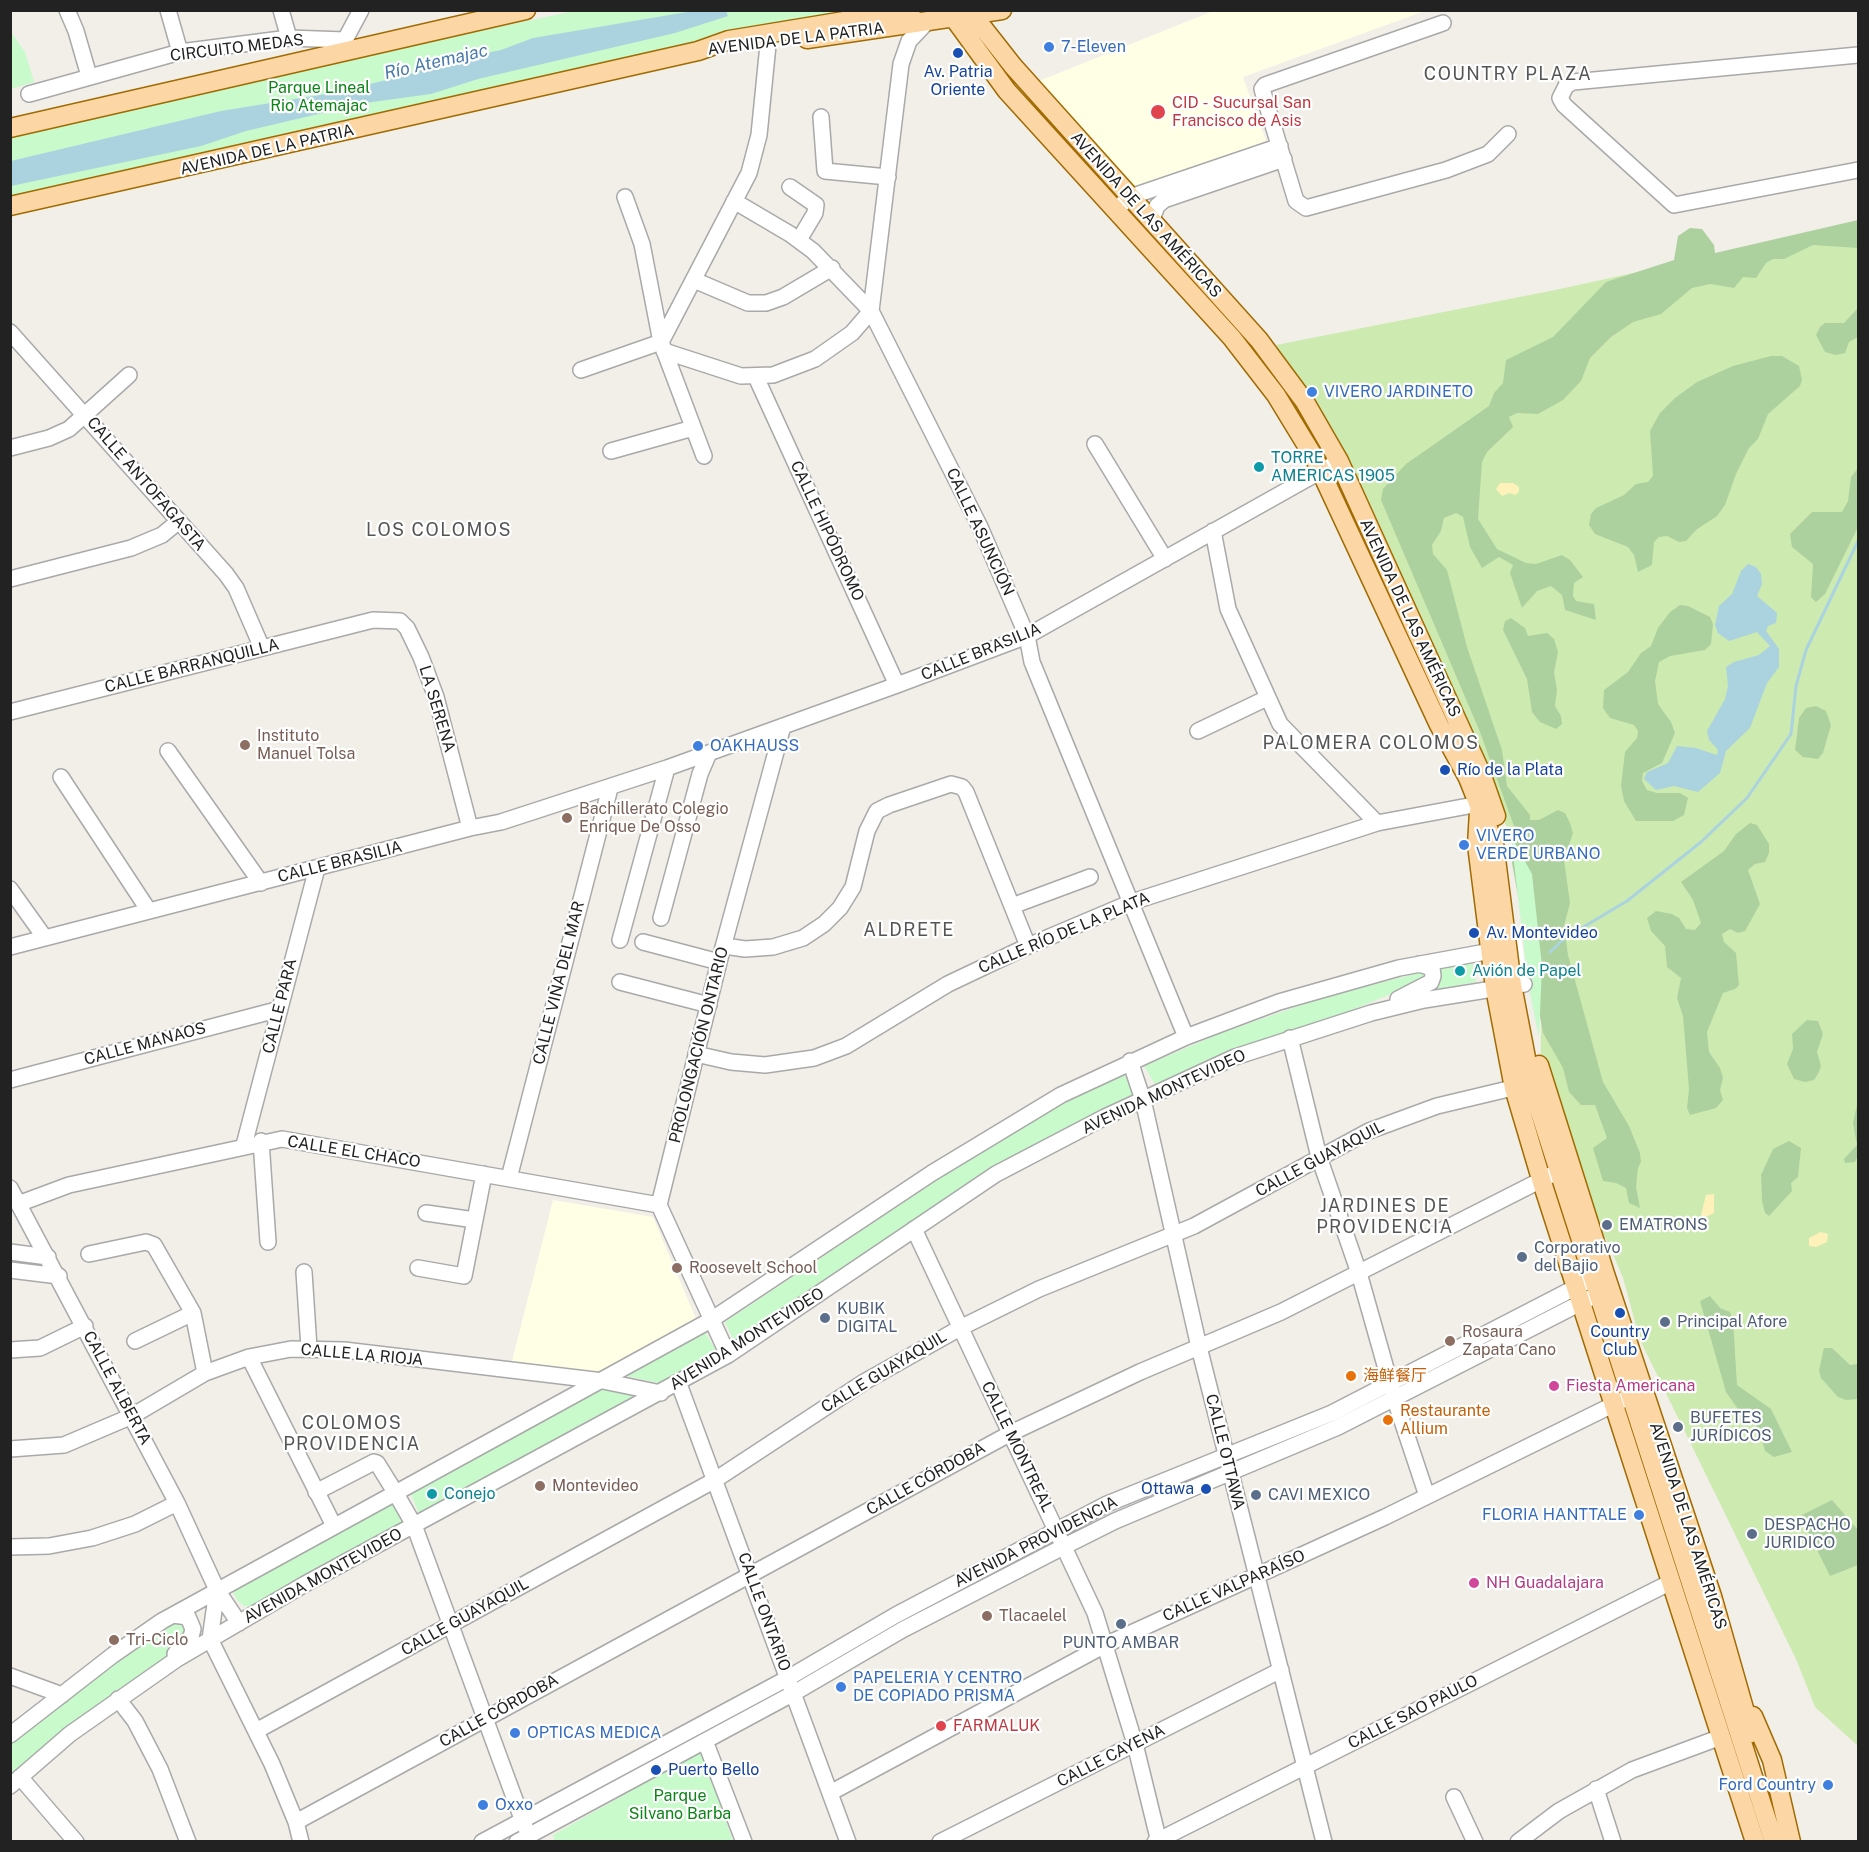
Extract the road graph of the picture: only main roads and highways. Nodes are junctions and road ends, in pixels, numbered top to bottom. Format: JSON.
{"nodes":[{"id":1,"x":526,"y":10,"type":"edge"},
{"id":2,"x":911,"y":10,"type":"edge"},
{"id":3,"x":1002,"y":10,"type":"edge"},
{"id":4,"x":961,"y":14,"type":"edge"},
{"id":5,"x":927,"y":16,"type":"edge"},
{"id":6,"x":698,"y":51,"type":"junction"},
{"id":7,"x":10,"y":128,"type":"edge"},
{"id":8,"x":10,"y":206,"type":"edge"},
{"id":9,"x":1298,"y":433,"type":"junction"},
{"id":10,"x":1335,"y":454,"type":"junction"},
{"id":11,"x":1479,"y":804,"type":"junction"},
{"id":12,"x":1510,"y":986,"type":"junction"},
{"id":13,"x":1529,"y":1084,"type":"junction"},
{"id":14,"x":1556,"y":1172,"type":"junction"},
{"id":15,"x":1638,"y":1393,"type":"junction"},
{"id":16,"x":1738,"y":1681,"type":"junction"},
{"id":17,"x":1755,"y":1842,"type":"edge"},
{"id":18,"x":1774,"y":1842,"type":"edge"},
{"id":19,"x":1782,"y":1842,"type":"edge"},
{"id":20,"x":1791,"y":1842,"type":"edge"}],
"edges":[{"from":1,"to":7,"type":"main road"},
{"from":2,"to":6,"type":"main road","name":"AVENIDA DE LA PATRIA"},
{"from":3,"to":4,"type":"main road","name":"AVENIDA DE LA PATRIA"},
{"from":4,"to":5,"type":"main road","name":"AVENIDA DE LA PATRIA"},
{"from":4,"to":9,"type":"main road","name":"AVENIDA DE LAS AMÉRICAS"},
{"from":4,"to":10,"type":"main road","name":"AVENIDA DE LAS AMÉRICAS"},
{"from":5,"to":6,"type":"main road","name":"AVENIDA DE LA PATRIA"},
{"from":6,"to":8,"type":"main road","name":"AVENIDA DE LA PATRIA"},
{"from":9,"to":10,"type":"main road"},
{"from":9,"to":11,"type":"main road","name":"AVENIDA DE LAS AMÉRICAS"},
{"from":10,"to":12,"type":"main road","name":"AVENIDA DE LAS AMÉRICAS"},
{"from":11,"to":12,"type":"main road","name":"AVENIDA DE LAS AMÉRICAS"},
{"from":11,"to":12,"type":"main road","name":"AVENIDA DE LAS AMÉRICAS"},
{"from":12,"to":13,"type":"main road","name":"AVENIDA DE LAS AMÉRICAS"},
{"from":12,"to":13,"type":"main road","name":"AVENIDA DE LAS AMÉRICAS"},
{"from":13,"to":14,"type":"main road","name":"AVENIDA DE LAS AMÉRICAS"},
{"from":13,"to":14,"type":"main road","name":"AVENIDA DE LAS AMÉRICAS"},
{"from":14,"to":15,"type":"main road","name":"AVENIDA DE LAS AMÉRICAS"},
{"from":14,"to":17,"type":"main road","name":"AVENIDA DE LAS AMÉRICAS"},
{"from":15,"to":16,"type":"main road","name":"AVENIDA DE LAS AMÉRICAS"},
{"from":15,"to":18,"type":"main road","name":"AVENIDA DE LAS AMÉRICAS"},
{"from":16,"to":19,"type":"main road","name":"AVENIDA DE LAS AMÉRICAS"},
{"from":16,"to":20,"type":"main road","name":"AVENIDA DE LAS AMÉRICAS"}]}
